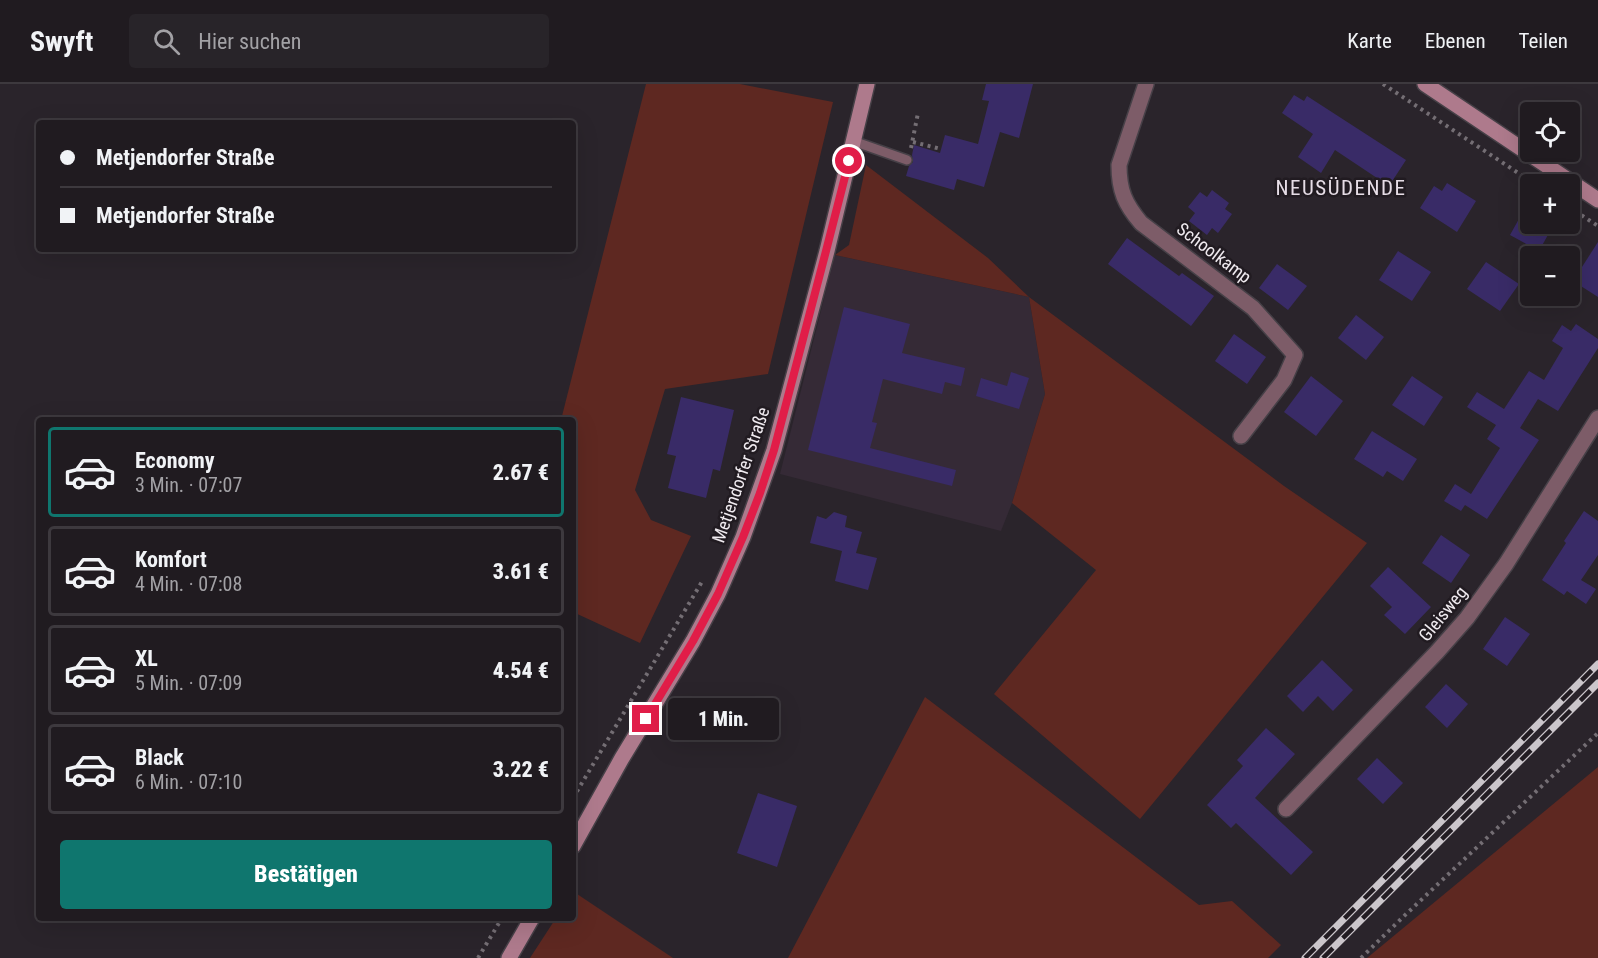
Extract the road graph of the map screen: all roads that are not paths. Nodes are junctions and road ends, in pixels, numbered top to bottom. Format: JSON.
{"nodes":[{"id":1,"x":867,"y":84,"type":"edge"},
{"id":2,"x":1146,"y":84,"type":"edge"},
{"id":3,"x":1425,"y":84,"type":"edge"},
{"id":4,"x":853,"y":141,"type":"junction"},
{"id":5,"x":907,"y":160,"type":"road end"},
{"id":6,"x":1598,"y":200,"type":"edge"},
{"id":7,"x":1598,"y":418,"type":"edge"},
{"id":8,"x":1241,"y":436,"type":"dead end"},
{"id":9,"x":1286,"y":809,"type":"dead end"},
{"id":10,"x":576,"y":841,"type":"edge"},
{"id":11,"x":530,"y":921,"type":"edge"},
{"id":12,"x":510,"y":958,"type":"edge"}],
"edges":[{"from":1,"to":4,"type":"street","name":"Metjendorfer Straße"},
{"from":2,"to":8,"type":"street","name":"Schoolkamp"},
{"from":3,"to":6,"type":"street"},
{"from":4,"to":5,"type":"lane"},
{"from":4,"to":10,"type":"street","name":"Metjendorfer Straße"},
{"from":7,"to":9,"type":"street","name":"Gleisweg"},
{"from":11,"to":12,"type":"street"}]}
